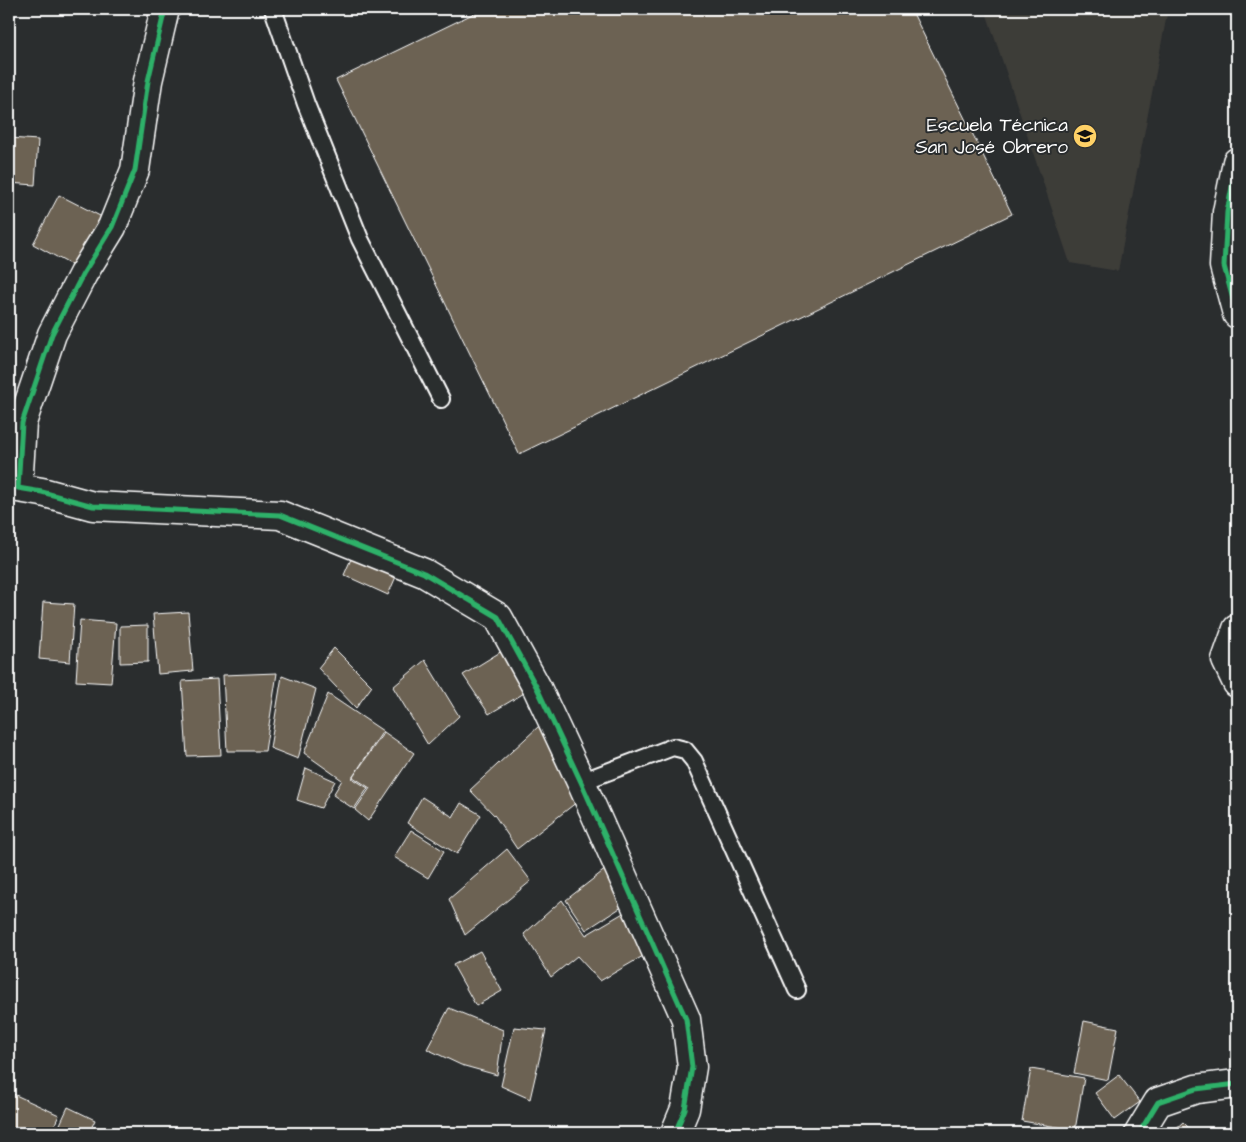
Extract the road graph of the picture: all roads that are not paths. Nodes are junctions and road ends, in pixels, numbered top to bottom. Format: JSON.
{"nodes":[{"id":1,"x":165,"y":9,"type":"edge"},
{"id":2,"x":273,"y":9,"type":"edge"},
{"id":3,"x":1237,"y":162,"type":"edge"},
{"id":4,"x":1237,"y":314,"type":"edge"},
{"id":5,"x":441,"y":399,"type":"dead end"},
{"id":6,"x":13,"y":487,"type":"edge"},
{"id":7,"x":1237,"y":629,"type":"edge"},
{"id":8,"x":1234,"y":662,"type":"edge"},
{"id":9,"x":581,"y":782,"type":"junction"},
{"id":10,"x":797,"y":990,"type":"dead end"},
{"id":11,"x":1237,"y":1084,"type":"edge"},
{"id":12,"x":675,"y":1133,"type":"edge"},
{"id":13,"x":1139,"y":1133,"type":"edge"}],
"edges":[{"from":1,"to":6,"type":"street"},
{"from":2,"to":5,"type":"lane"},
{"from":3,"to":4,"type":"street"},
{"from":6,"to":9,"type":"street"},
{"from":7,"to":8,"type":"street"},
{"from":9,"to":10,"type":"lane"},
{"from":9,"to":12,"type":"street"},
{"from":11,"to":13,"type":"street"}]}
